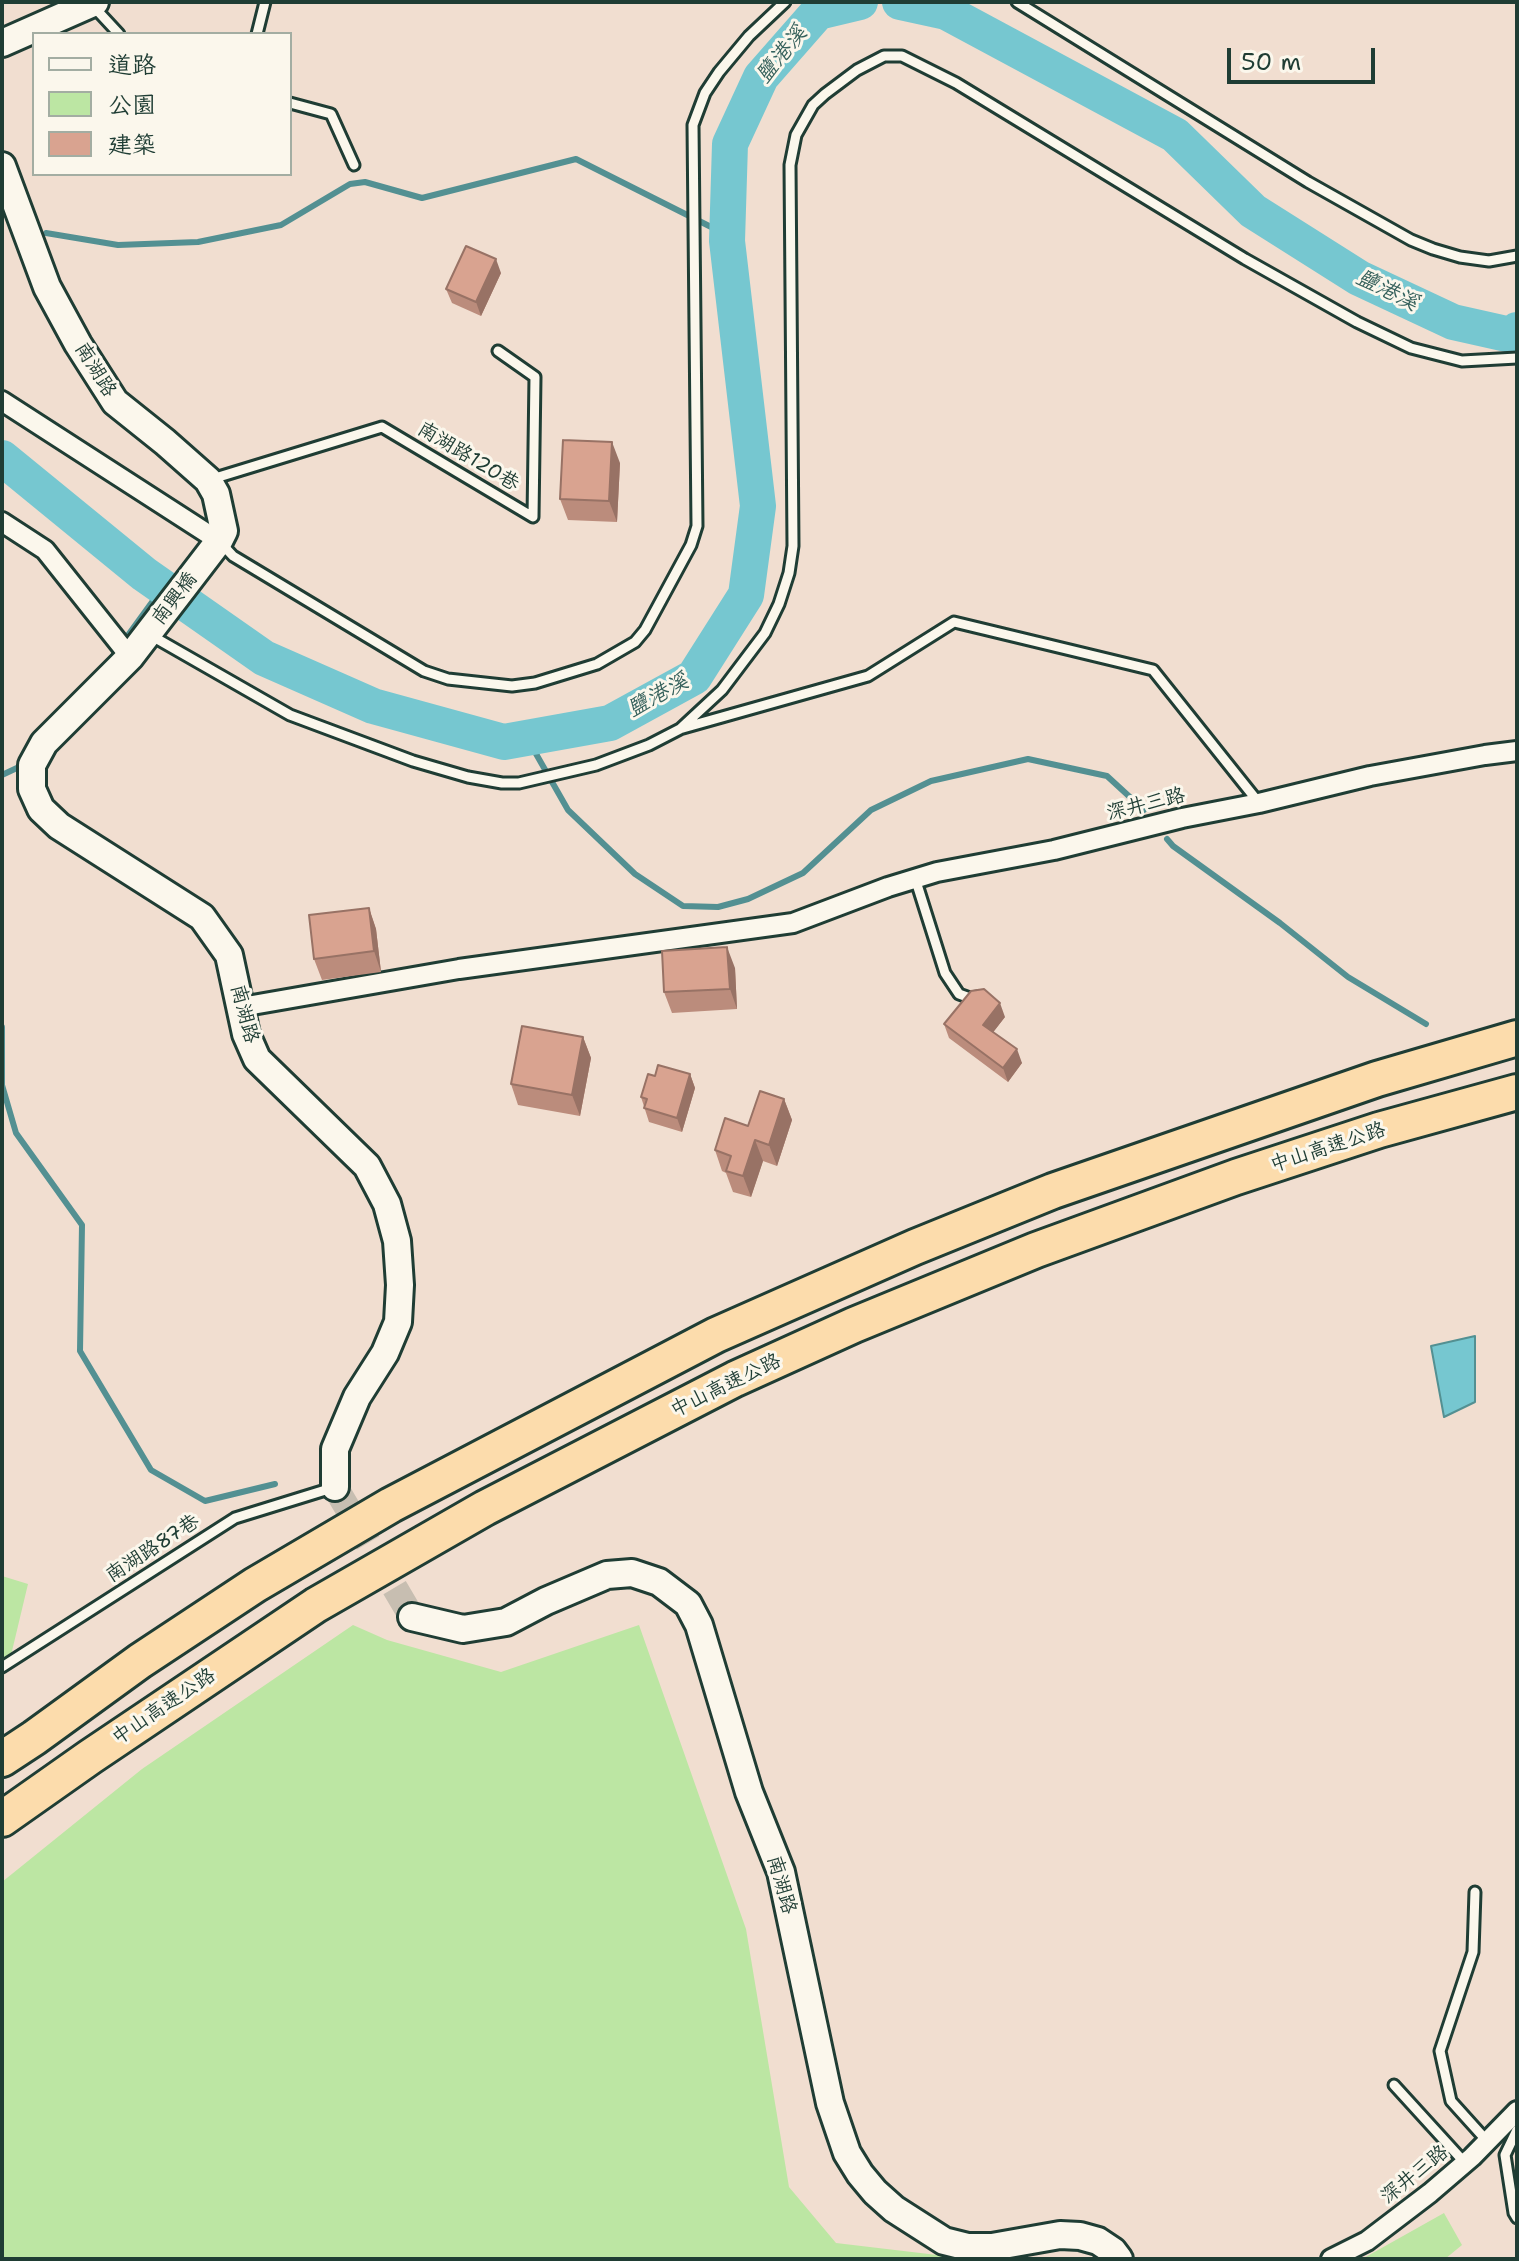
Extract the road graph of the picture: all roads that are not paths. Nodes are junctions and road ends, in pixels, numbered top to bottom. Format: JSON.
{"nodes":[{"id":1,"x":265,"y":2,"type":"edge"},
{"id":2,"x":785,"y":2,"type":"edge"},
{"id":3,"x":1017,"y":2,"type":"edge"},
{"id":4,"x":93,"y":3,"type":"edge"},
{"id":5,"x":117,"y":32,"type":"edge"},
{"id":6,"x":258,"y":32,"type":"edge"},
{"id":7,"x":2,"y":43,"type":"edge"},
{"id":8,"x":292,"y":104,"type":"edge"},
{"id":9,"x":354,"y":165,"type":"dead end"},
{"id":10,"x":2,"y":166,"type":"edge"},
{"id":11,"x":1517,"y":256,"type":"edge"},
{"id":12,"x":498,"y":351,"type":"dead end"},
{"id":13,"x":1517,"y":358,"type":"edge"},
{"id":14,"x":2,"y":401,"type":"edge"},
{"id":15,"x":208,"y":480,"type":"junction"},
{"id":16,"x":2,"y":522,"type":"edge"},
{"id":17,"x":219,"y":541,"type":"junction"},
{"id":18,"x":149,"y":634,"type":"junction"},
{"id":19,"x":130,"y":657,"type":"junction"},
{"id":20,"x":680,"y":729,"type":"junction"},
{"id":21,"x":1517,"y":751,"type":"edge"},
{"id":22,"x":1259,"y":803,"type":"junction"},
{"id":23,"x":915,"y":878,"type":"junction"},
{"id":24,"x":989,"y":996,"type":"edge"},
{"id":25,"x":241,"y":1007,"type":"junction"},
{"id":26,"x":1517,"y":1038,"type":"edge"},
{"id":27,"x":1517,"y":1092,"type":"edge"},
{"id":28,"x":335,"y":1487,"type":"joint"},
{"id":29,"x":412,"y":1617,"type":"dead end"},
{"id":30,"x":2,"y":1667,"type":"edge"},
{"id":31,"x":2,"y":1759,"type":"edge"},
{"id":32,"x":2,"y":1819,"type":"edge"},
{"id":33,"x":1475,"y":1892,"type":"dead end"},
{"id":34,"x":1394,"y":2085,"type":"dead end"},
{"id":35,"x":1517,"y":2111,"type":"edge"},
{"id":36,"x":1517,"y":2130,"type":"edge"},
{"id":37,"x":1487,"y":2141,"type":"junction"},
{"id":38,"x":1465,"y":2163,"type":"junction"},
{"id":39,"x":1517,"y":2218,"type":"edge"},
{"id":40,"x":1119,"y":2259,"type":"edge"},
{"id":41,"x":1331,"y":2259,"type":"edge"}],
"edges":[{"from":1,"to":6,"type":"lane"},
{"from":2,"to":17,"type":"lane"},
{"from":3,"to":11,"type":"lane"},
{"from":4,"to":5,"type":"lane"},
{"from":4,"to":7,"type":"street"},
{"from":8,"to":9,"type":"lane"},
{"from":10,"to":15,"type":"street","name":"南湖路"},
{"from":12,"to":15,"type":"lane","name":"南湖路120巷"},
{"from":13,"to":20,"type":"lane"},
{"from":14,"to":17,"type":"street"},
{"from":15,"to":17,"type":"street"},
{"from":16,"to":19,"type":"street"},
{"from":17,"to":18,"type":"street","name":"南興橋"},
{"from":18,"to":19,"type":"street","name":"南興橋"},
{"from":18,"to":20,"type":"lane"},
{"from":19,"to":25,"type":"street","name":"南湖路"},
{"from":20,"to":22,"type":"lane"},
{"from":21,"to":22,"type":"street","name":"深井三路"},
{"from":22,"to":23,"type":"street","name":"深井三路"},
{"from":23,"to":24,"type":"lane"},
{"from":23,"to":25,"type":"street","name":"深井三路"},
{"from":25,"to":28,"type":"street","name":"南湖路"},
{"from":26,"to":31,"type":"highway"},
{"from":27,"to":32,"type":"highway","name":"中山高速公路"},
{"from":28,"to":30,"type":"lane","name":"南湖路87巷"},
{"from":29,"to":40,"type":"street","name":"南湖路"},
{"from":33,"to":37,"type":"lane"},
{"from":34,"to":38,"type":"lane"},
{"from":35,"to":37,"type":"street","name":"深井三路"},
{"from":36,"to":39,"type":"lane"},
{"from":37,"to":38,"type":"street","name":"深井三路"},
{"from":38,"to":41,"type":"street","name":"深井三路"}]}
